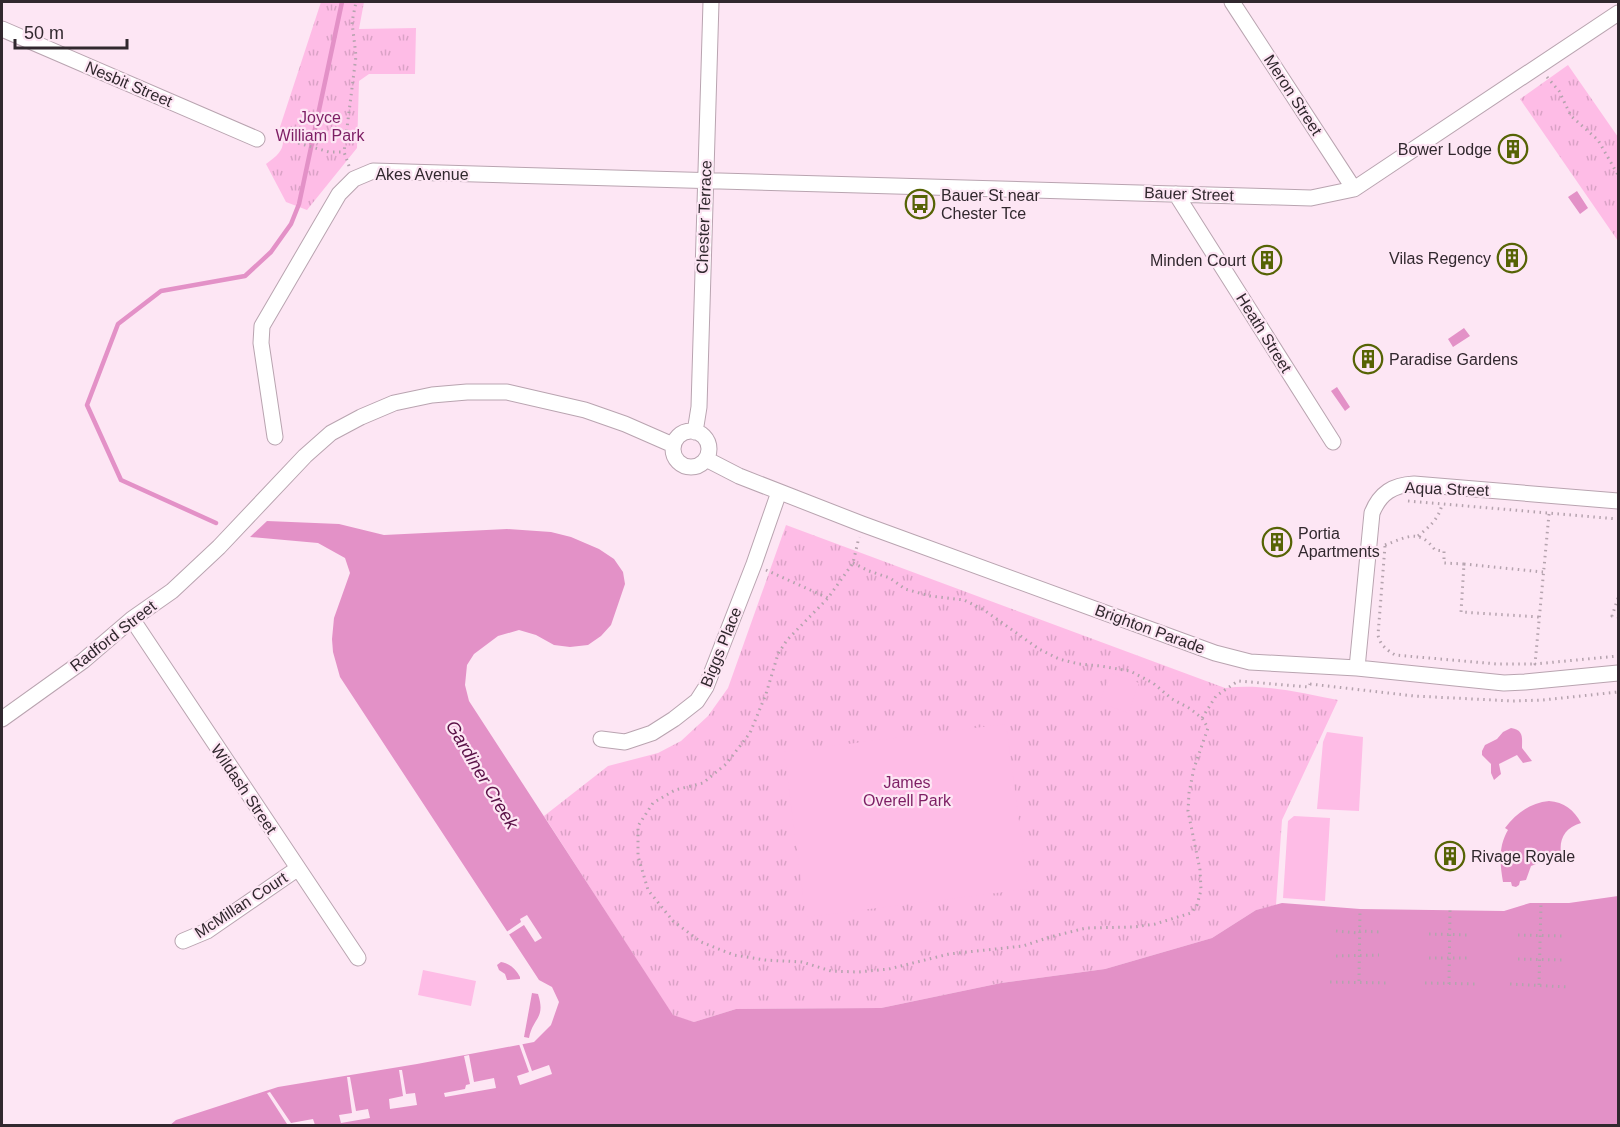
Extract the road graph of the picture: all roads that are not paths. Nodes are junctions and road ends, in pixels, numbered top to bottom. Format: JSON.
{"nodes":[{"id":1,"x":711,"y":2,"type":"edge"},
{"id":2,"x":1232,"y":2,"type":"edge"},
{"id":3,"x":1618,"y":14,"type":"edge"},
{"id":4,"x":2,"y":30,"type":"edge"},
{"id":5,"x":257,"y":139,"type":"dead end"},
{"id":6,"x":705,"y":180,"type":"junction"},
{"id":7,"x":1354,"y":189,"type":"junction"},
{"id":8,"x":1176,"y":194,"type":"junction"},
{"id":9,"x":695,"y":432,"type":"junction"},
{"id":10,"x":275,"y":437,"type":"dead end"},
{"id":11,"x":1333,"y":442,"type":"dead end"},
{"id":12,"x":674,"y":445,"type":"junction"},
{"id":13,"x":706,"y":459,"type":"junction"},
{"id":14,"x":779,"y":492,"type":"junction"},
{"id":15,"x":1618,"y":501,"type":"edge"},
{"id":16,"x":132,"y":619,"type":"junction"},
{"id":17,"x":1357,"y":668,"type":"junction"},
{"id":18,"x":1618,"y":674,"type":"edge"},
{"id":19,"x":2,"y":719,"type":"edge"},
{"id":20,"x":602,"y":739,"type":"dead end"},
{"id":21,"x":297,"y":869,"type":"junction"},
{"id":22,"x":183,"y":941,"type":"dead end"},
{"id":23,"x":358,"y":958,"type":"dead end"}],
"edges":[{"from":1,"to":6,"type":"street","name":"Chester Terrace"},
{"from":2,"to":7,"type":"street","name":"Meron Street"},
{"from":3,"to":7,"type":"street","name":"Bauer Street"},
{"from":4,"to":5,"type":"street","name":"Nesbit Street"},
{"from":6,"to":8,"type":"street","name":"Bauer Street"},
{"from":6,"to":9,"type":"street","name":"Chester Terrace"},
{"from":6,"to":10,"type":"street","name":"Akes Avenue"},
{"from":7,"to":8,"type":"street","name":"Bauer Street"},
{"from":8,"to":11,"type":"street","name":"Heath Street"},
{"from":9,"to":12,"type":"street"},
{"from":9,"to":13,"type":"street"},
{"from":12,"to":13,"type":"street"},
{"from":12,"to":16,"type":"street","name":"Radford Street"},
{"from":13,"to":14,"type":"street","name":"Brighton Parade"},
{"from":14,"to":17,"type":"street","name":"Brighton Parade"},
{"from":14,"to":20,"type":"street","name":"Biggs Place"},
{"from":15,"to":17,"type":"street","name":"Aqua Street"},
{"from":16,"to":19,"type":"street","name":"Radford Street"},
{"from":16,"to":21,"type":"street","name":"Wildash Street"},
{"from":17,"to":18,"type":"street","name":"Brighton Parade"},
{"from":21,"to":22,"type":"street","name":"McMillan Court"},
{"from":21,"to":23,"type":"street","name":"Wildash Street"}]}
